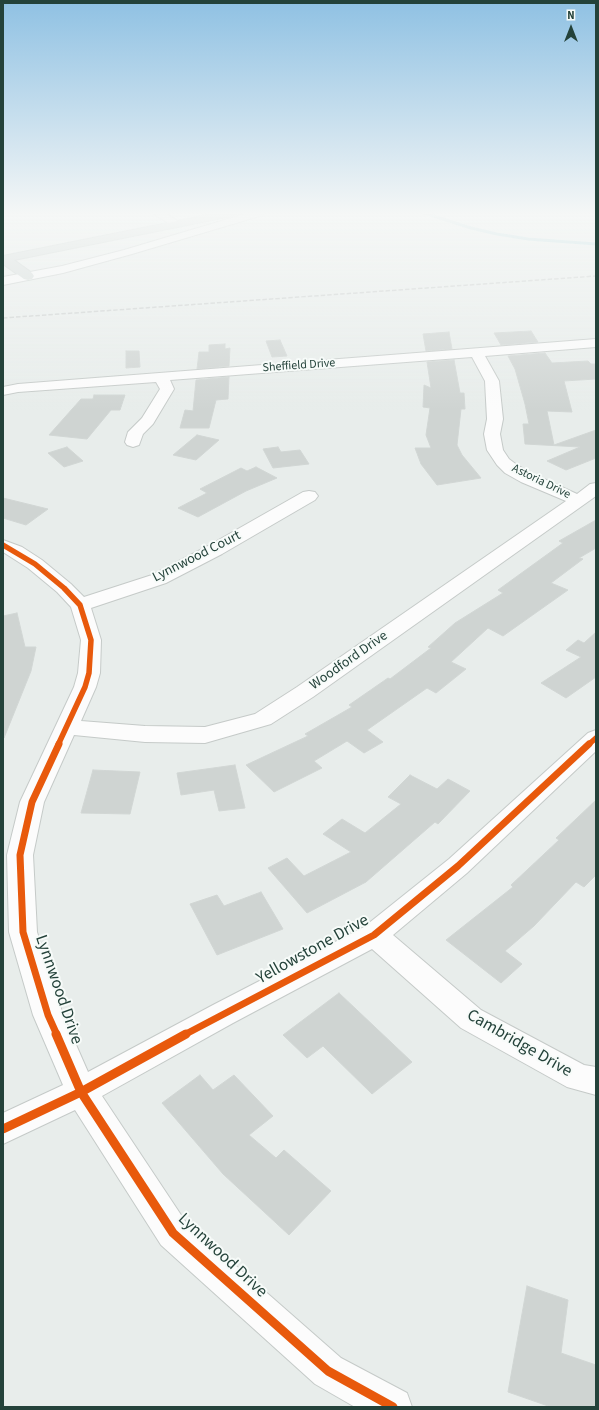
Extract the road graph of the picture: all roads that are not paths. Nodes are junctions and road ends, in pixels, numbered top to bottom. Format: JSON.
{"nodes":[{"id":1,"x":14,"y":279,"type":"edge"},
{"id":2,"x":3,"y":281,"type":"edge"},
{"id":3,"x":596,"y":343,"type":"edge"},
{"id":4,"x":476,"y":352,"type":"junction"},
{"id":5,"x":161,"y":377,"type":"junction"},
{"id":6,"x":3,"y":392,"type":"edge"},
{"id":7,"x":134,"y":442,"type":"dead end"},
{"id":8,"x":596,"y":488,"type":"edge"},
{"id":9,"x":309,"y":496,"type":"dead end"},
{"id":10,"x":577,"y":500,"type":"junction"},
{"id":11,"x":3,"y":545,"type":"edge"},
{"id":12,"x":80,"y":605,"type":"junction"},
{"id":13,"x":68,"y":727,"type":"junction"},
{"id":14,"x":596,"y":738,"type":"edge"},
{"id":15,"x":374,"y":935,"type":"junction"},
{"id":16,"x":596,"y":1081,"type":"edge"},
{"id":17,"x":81,"y":1092,"type":"junction"},
{"id":18,"x":3,"y":1129,"type":"edge"},
{"id":19,"x":393,"y":1407,"type":"edge"}],
"edges":[{"from":1,"to":2,"type":"street"},
{"from":3,"to":4,"type":"street","name":"Sheffield Drive"},
{"from":4,"to":5,"type":"street","name":"Sheffield Drive"},
{"from":4,"to":10,"type":"street","name":"Astoria Drive"},
{"from":5,"to":6,"type":"street","name":"Sheffield Drive"},
{"from":5,"to":7,"type":"street"},
{"from":8,"to":10,"type":"street","name":"Woodford Drive"},
{"from":9,"to":12,"type":"street","name":"Lynnwood Court"},
{"from":10,"to":13,"type":"street","name":"Woodford Drive"},
{"from":11,"to":12,"type":"street","name":"Lynnwood Drive"},
{"from":12,"to":13,"type":"street","name":"Lynnwood Drive"},
{"from":13,"to":17,"type":"street","name":"Lynnwood Drive"},
{"from":14,"to":15,"type":"street","name":"Yellowstone Drive"},
{"from":15,"to":16,"type":"street","name":"Cambridge Drive"},
{"from":15,"to":17,"type":"street","name":"Yellowstone Drive"},
{"from":17,"to":18,"type":"street","name":"Yellowstone Drive"},
{"from":17,"to":19,"type":"street","name":"Lynnwood Drive"}]}
